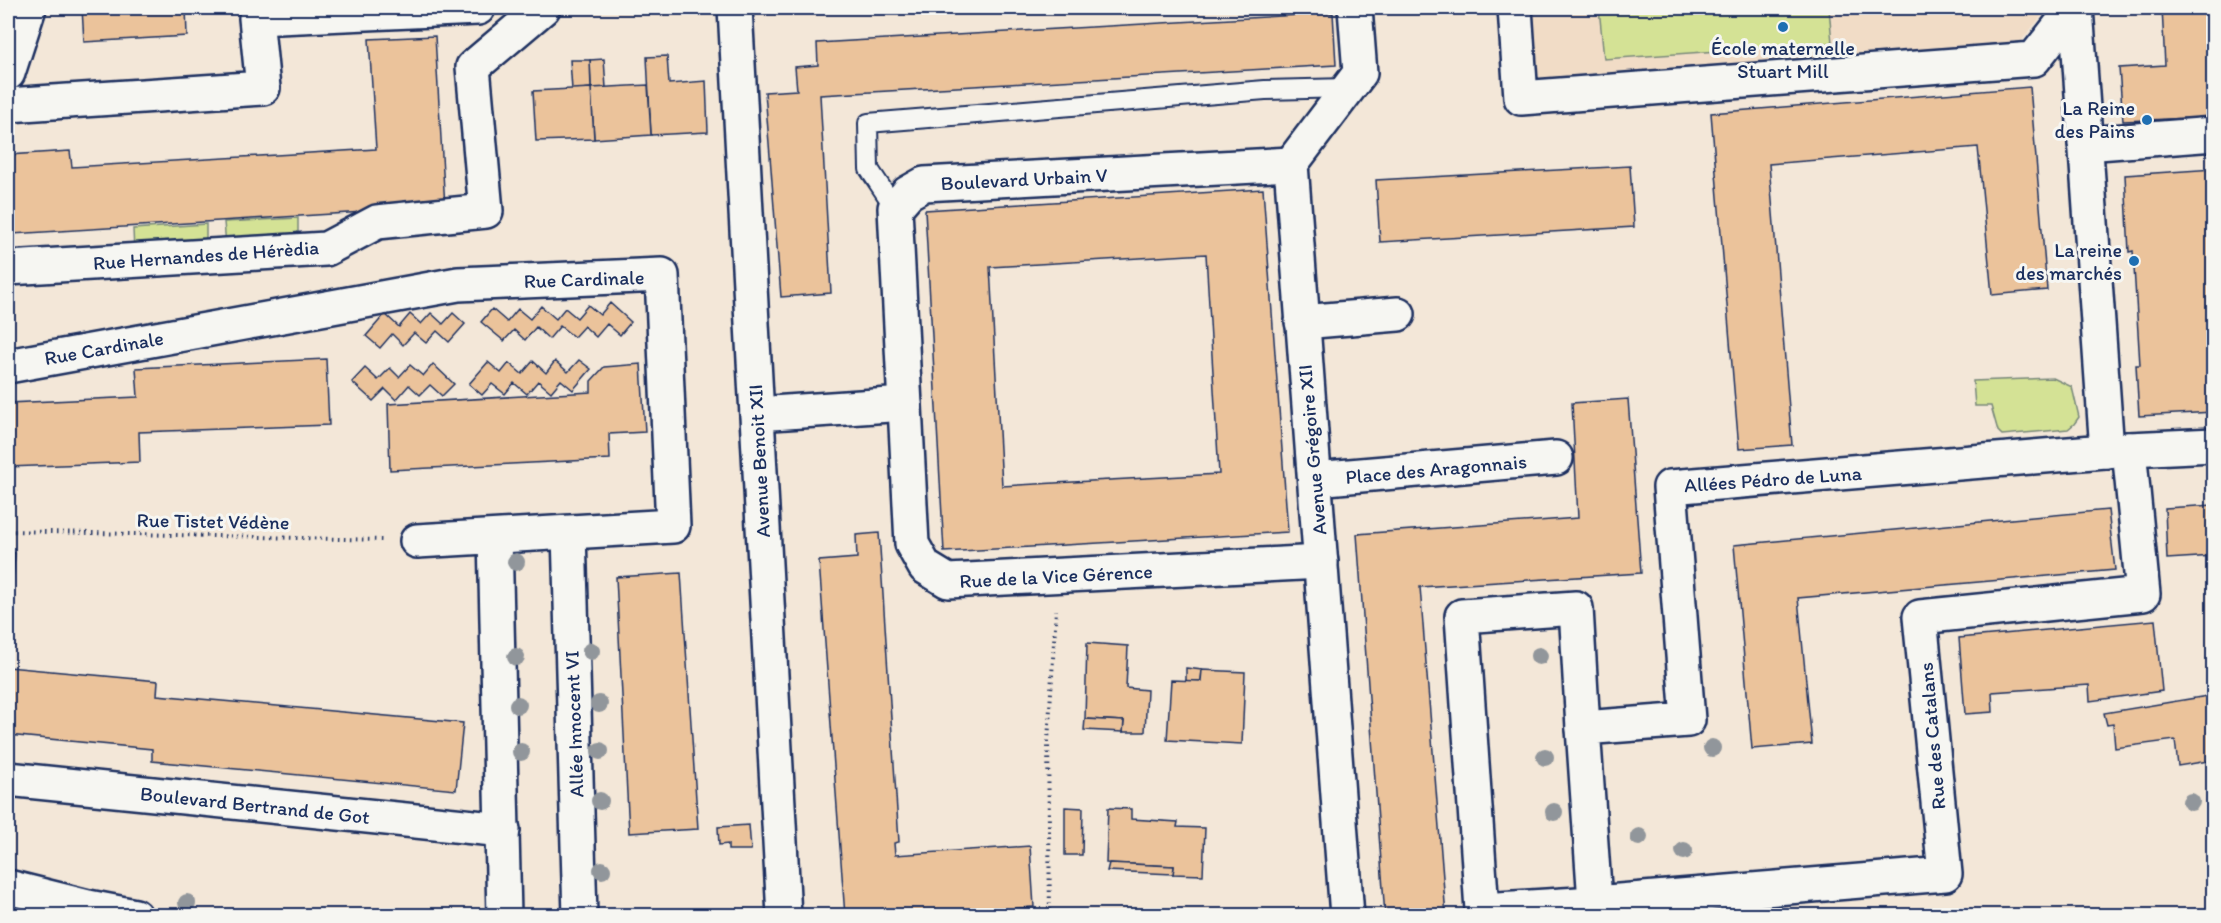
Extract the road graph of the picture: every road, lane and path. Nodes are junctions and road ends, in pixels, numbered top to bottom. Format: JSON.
{"nodes":[{"id":1,"x":29,"y":8,"type":"edge"},
{"id":2,"x":468,"y":8,"type":"edge"},
{"id":3,"x":478,"y":8,"type":"edge"},
{"id":4,"x":543,"y":8,"type":"edge"},
{"id":5,"x":735,"y":8,"type":"edge"},
{"id":6,"x":1355,"y":8,"type":"edge"},
{"id":7,"x":1515,"y":8,"type":"edge"},
{"id":8,"x":2075,"y":8,"type":"edge"},
{"id":9,"x":356,"y":10,"type":"edge"},
{"id":10,"x":256,"y":13,"type":"edge"},
{"id":11,"x":8,"y":73,"type":"edge"},
{"id":12,"x":1348,"y":88,"type":"junction"},
{"id":13,"x":8,"y":105,"type":"edge"},
{"id":14,"x":2214,"y":134,"type":"edge"},
{"id":15,"x":2085,"y":144,"type":"junction"},
{"id":16,"x":1291,"y":164,"type":"junction"},
{"id":17,"x":895,"y":208,"type":"junction"},
{"id":18,"x":8,"y":268,"type":"edge"},
{"id":19,"x":1398,"y":314,"type":"dead end"},
{"id":20,"x":1302,"y":322,"type":"junction"},
{"id":21,"x":8,"y":366,"type":"edge"},
{"id":22,"x":905,"y":404,"type":"junction"},
{"id":23,"x":757,"y":414,"type":"junction"},
{"id":24,"x":2214,"y":445,"type":"edge"},
{"id":25,"x":2118,"y":450,"type":"junction"},
{"id":26,"x":1556,"y":458,"type":"dead end"},
{"id":27,"x":1315,"y":479,"type":"junction"},
{"id":28,"x":8,"y":531,"type":"edge"},
{"id":29,"x":568,"y":532,"type":"junction"},
{"id":30,"x":495,"y":537,"type":"junction"},
{"id":31,"x":417,"y":541,"type":"joint"},
{"id":32,"x":1321,"y":562,"type":"junction"},
{"id":33,"x":1058,"y":576,"type":"junction"},
{"id":34,"x":1583,"y":728,"type":"junction"},
{"id":35,"x":8,"y":779,"type":"edge"},
{"id":36,"x":503,"y":830,"type":"junction"},
{"id":37,"x":8,"y":887,"type":"edge"},
{"id":38,"x":1596,"y":909,"type":"edge"},
{"id":39,"x":135,"y":915,"type":"edge"},
{"id":40,"x":504,"y":915,"type":"edge"},
{"id":41,"x":580,"y":915,"type":"edge"},
{"id":42,"x":784,"y":915,"type":"edge"},
{"id":43,"x":1050,"y":915,"type":"edge"},
{"id":44,"x":1347,"y":915,"type":"edge"}],
"edges":[{"from":1,"to":11,"type":"street"},
{"from":2,"to":3,"type":"street"},
{"from":2,"to":9,"type":"street"},
{"from":4,"to":18,"type":"street","name":"Rue Hernandes de Hérèdia"},
{"from":5,"to":23,"type":"street","name":"Avenue Benoit XII"},
{"from":6,"to":12,"type":"street"},
{"from":7,"to":8,"type":"street"},
{"from":8,"to":15,"type":"street"},
{"from":9,"to":10,"type":"street"},
{"from":10,"to":13,"type":"street"},
{"from":12,"to":16,"type":"street"},
{"from":12,"to":17,"type":"lane"},
{"from":14,"to":15,"type":"street"},
{"from":15,"to":25,"type":"street"},
{"from":16,"to":17,"type":"street","name":"Boulevard Urbain V"},
{"from":16,"to":20,"type":"street","name":"Avenue Grégoire XII"},
{"from":17,"to":22,"type":"street"},
{"from":19,"to":20,"type":"street"},
{"from":20,"to":27,"type":"street","name":"Avenue Grégoire XII"},
{"from":21,"to":29,"type":"street","name":"Rue Cardinale"},
{"from":22,"to":23,"type":"street"},
{"from":22,"to":33,"type":"street","name":"Rue de la Vice Gérence"},
{"from":23,"to":42,"type":"street","name":"Avenue Benoit XII"},
{"from":24,"to":25,"type":"street","name":"Allées Pédro de Luna"},
{"from":25,"to":34,"type":"street","name":"Allées Pédro de Luna"},
{"from":25,"to":38,"type":"street","name":"Rue des Catalans"},
{"from":26,"to":27,"type":"street","name":"Place des Aragonnais"},
{"from":27,"to":32,"type":"street","name":"Avenue Grégoire XII"},
{"from":28,"to":31,"type":"path","name":"Rue Tistet Védène"},
{"from":29,"to":30,"type":"street","name":"Rue Cardinale"},
{"from":29,"to":41,"type":"street","name":"Allée Innocent VI"},
{"from":30,"to":31,"type":"street","name":"Rue Cardinale"},
{"from":30,"to":36,"type":"street"},
{"from":32,"to":33,"type":"street","name":"Rue de la Vice Gérence"},
{"from":32,"to":44,"type":"street","name":"Avenue Grégoire XII"},
{"from":33,"to":43,"type":"path"},
{"from":34,"to":38,"type":"street"},
{"from":34,"to":38,"type":"street"},
{"from":35,"to":36,"type":"street","name":"Boulevard Bertrand de Got"},
{"from":36,"to":40,"type":"street"},
{"from":37,"to":39,"type":"street"}]}
